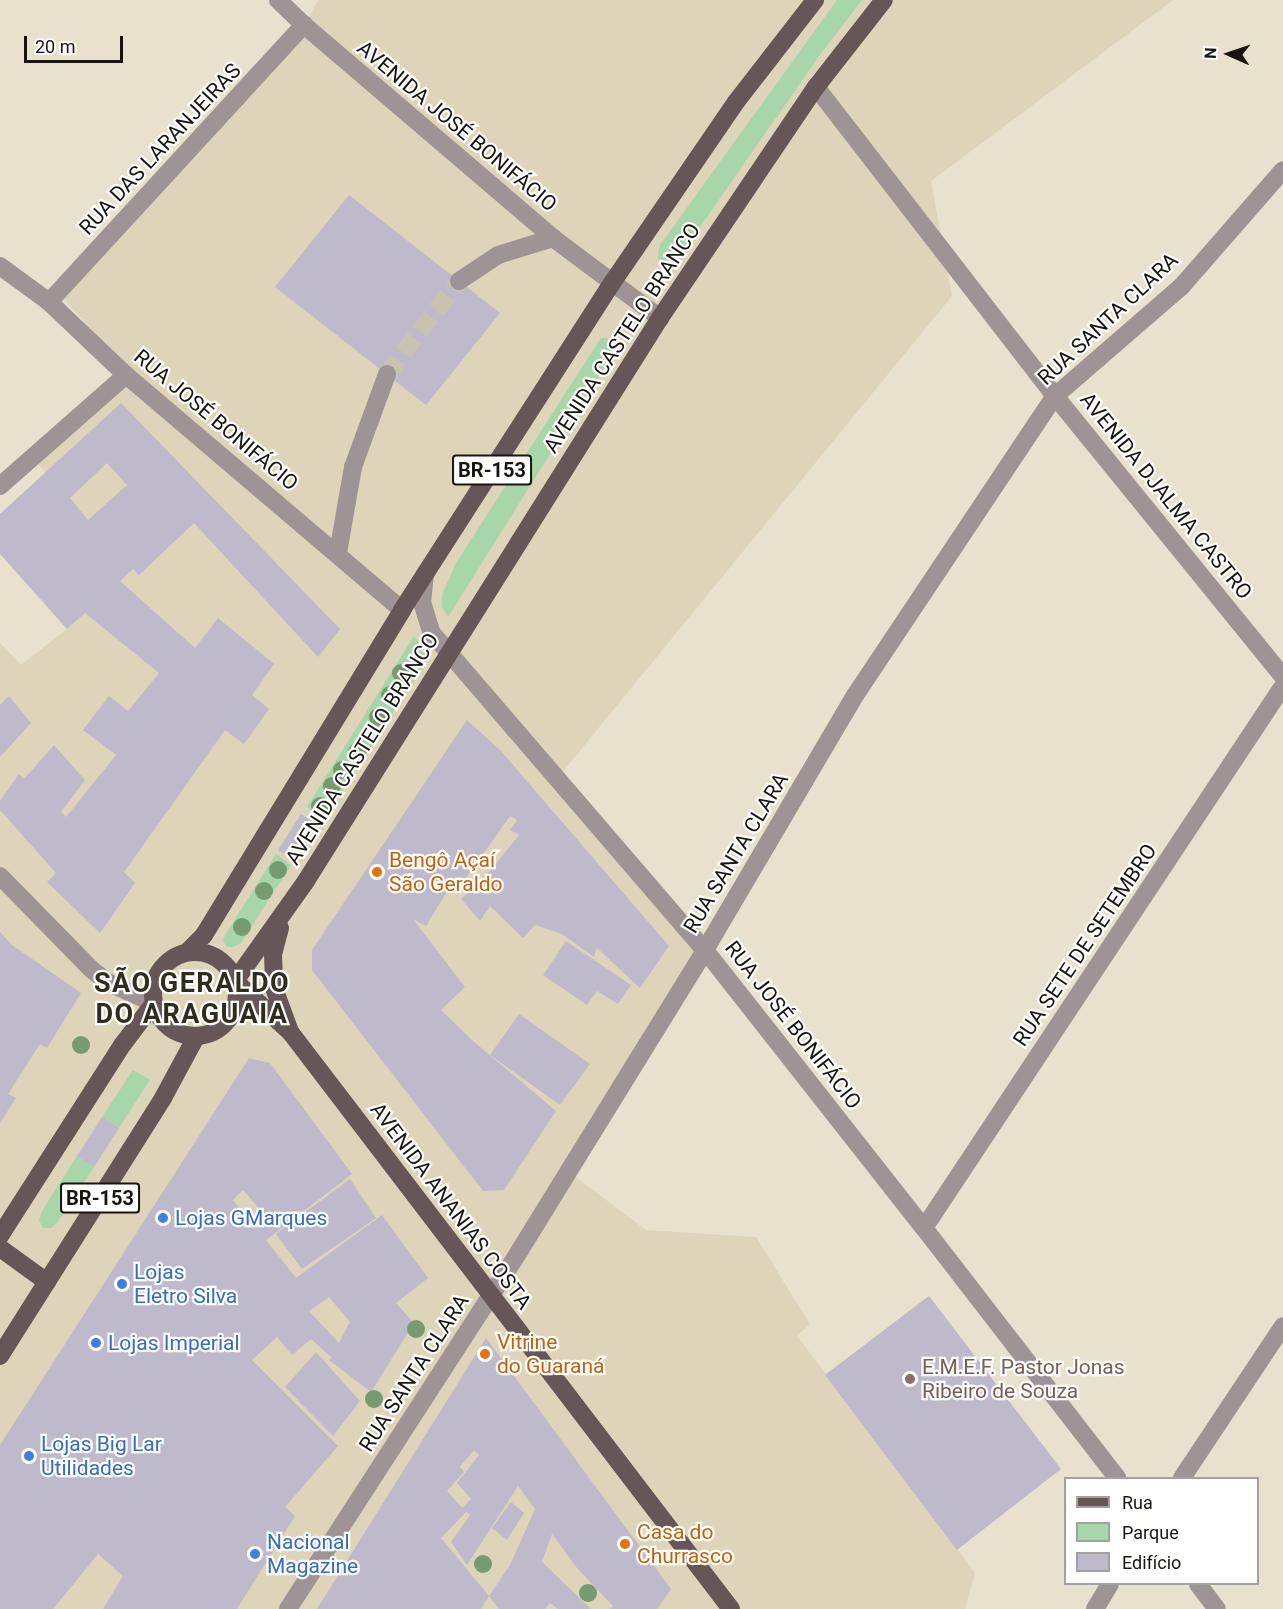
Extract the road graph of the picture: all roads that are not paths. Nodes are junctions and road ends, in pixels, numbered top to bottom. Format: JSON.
{"nodes":[{"id":1,"x":278,"y":0,"type":"edge"},
{"id":2,"x":884,"y":0,"type":"edge"},
{"id":3,"x":812,"y":1,"type":"edge"},
{"id":4,"x":304,"y":26,"type":"junction"},
{"id":5,"x":816,"y":87,"type":"junction"},
{"id":6,"x":1283,"y":170,"type":"edge"},
{"id":7,"x":554,"y":238,"type":"junction"},
{"id":8,"x":0,"y":266,"type":"edge"},
{"id":9,"x":459,"y":280,"type":"tunnel mouth"},
{"id":10,"x":612,"y":283,"type":"junction"},
{"id":11,"x":49,"y":302,"type":"junction"},
{"id":12,"x":660,"y":318,"type":"junction"},
{"id":13,"x":387,"y":374,"type":"tunnel mouth"},
{"id":14,"x":126,"y":375,"type":"junction"},
{"id":15,"x":1055,"y":396,"type":"junction"},
{"id":16,"x":0,"y":486,"type":"edge"},
{"id":17,"x":338,"y":553,"type":"junction"},
{"id":18,"x":425,"y":574,"type":"junction"},
{"id":19,"x":402,"y":610,"type":"junction"},
{"id":20,"x":449,"y":652,"type":"junction"},
{"id":21,"x":1283,"y":676,"type":"edge"},
{"id":22,"x":1283,"y":686,"type":"edge"},
{"id":23,"x":0,"y":876,"type":"edge"},
{"id":24,"x":282,"y":917,"type":"junction"},
{"id":25,"x":705,"y":950,"type":"junction"},
{"id":26,"x":188,"y":952,"type":"junction"},
{"id":27,"x":235,"y":981,"type":"junction"},
{"id":28,"x":154,"y":1003,"type":"junction"},
{"id":29,"x":291,"y":1033,"type":"junction"},
{"id":30,"x":196,"y":1036,"type":"junction"},
{"id":31,"x":924,"y":1228,"type":"junction"},
{"id":32,"x":0,"y":1236,"type":"edge"},
{"id":33,"x":0,"y":1248,"type":"edge"},
{"id":34,"x":47,"y":1282,"type":"junction"},
{"id":35,"x":490,"y":1297,"type":"junction"},
{"id":36,"x":1283,"y":1326,"type":"edge"},
{"id":37,"x":0,"y":1356,"type":"edge"},
{"id":38,"x":1115,"y":1477,"type":"edge"},
{"id":39,"x":1183,"y":1477,"type":"edge"},
{"id":40,"x":1109,"y":1585,"type":"edge"},
{"id":41,"x":1199,"y":1585,"type":"edge"},
{"id":42,"x":722,"y":1605,"type":"edge"},
{"id":43,"x":288,"y":1609,"type":"edge"},
{"id":44,"x":1095,"y":1609,"type":"edge"},
{"id":45,"x":1217,"y":1609,"type":"edge"}],
"edges":[{"from":1,"to":4,"type":"street","name":"AVENIDA JOSÉ BONIFÁCIO"},
{"from":2,"to":5,"type":"main road","name":"AVENIDA CASTELO BRANCO","number":"BR-153"},
{"from":3,"to":10,"type":"main road","name":"AVENIDA CASTELO BRANCO","number":"BR-153"},
{"from":4,"to":7,"type":"street","name":"AVENIDA JOSÉ BONIFÁCIO"},
{"from":4,"to":11,"type":"street","name":"RUA DAS LARANJEIRAS"},
{"from":5,"to":12,"type":"main road","name":"AVENIDA CASTELO BRANCO","number":"BR-153"},
{"from":5,"to":15,"type":"street","name":"AVENIDA DJALMA CASTRO"},
{"from":6,"to":15,"type":"street","name":"RUA SANTA CLARA"},
{"from":7,"to":9,"type":"street"},
{"from":7,"to":10,"type":"street","name":"AVENIDA JOSÉ BONIFÁCIO"},
{"from":8,"to":11,"type":"street","name":"RUA JOSÉ BONIFÁCIO"},
{"from":10,"to":12,"type":"street","name":"AVENIDA JOSÉ BONIFÁCIO"},
{"from":10,"to":18,"type":"main road","name":"AVENIDA CASTELO BRANCO","number":"BR-153"},
{"from":11,"to":14,"type":"street","name":"RUA JOSÉ BONIFÁCIO"},
{"from":12,"to":20,"type":"main road","name":"AVENIDA CASTELO BRANCO","number":"BR-153"},
{"from":13,"to":17,"type":"street"},
{"from":14,"to":16,"type":"street"},
{"from":14,"to":17,"type":"street","name":"RUA JOSÉ BONIFÁCIO"},
{"from":15,"to":21,"type":"street","name":"AVENIDA DJALMA CASTRO"},
{"from":15,"to":25,"type":"street","name":"RUA SANTA CLARA"},
{"from":17,"to":19,"type":"street","name":"RUA JOSÉ BONIFÁCIO"},
{"from":18,"to":19,"type":"main road","name":"AVENIDA CASTELO BRANCO","number":"BR-153"},
{"from":18,"to":20,"type":"street","name":"RUA JOSÉ BONIFÁCIO"},
{"from":19,"to":26,"type":"main road","name":"AVENIDA CASTELO BRANCO","number":"BR-153"},
{"from":20,"to":24,"type":"main road","name":"AVENIDA CASTELO BRANCO","number":"BR-153"},
{"from":20,"to":25,"type":"street","name":"RUA JOSÉ BONIFÁCIO"},
{"from":22,"to":31,"type":"street","name":"RUA SETE DE SETEMBRO"},
{"from":23,"to":28,"type":"street"},
{"from":24,"to":27,"type":"main road","name":"AVENIDA CASTELO BRANCO","number":"BR-153"},
{"from":24,"to":29,"type":"main road"},
{"from":25,"to":31,"type":"street","name":"RUA JOSÉ BONIFÁCIO"},
{"from":25,"to":35,"type":"street","name":"RUA SANTA CLARA"},
{"from":26,"to":27,"type":"main road"},
{"from":26,"to":28,"type":"main road","name":"AVENIDA CASTELO BRANCO","number":"BR-153"},
{"from":27,"to":29,"type":"main road","name":"AVENIDA ANANIAS COSTA"},
{"from":27,"to":30,"type":"main road"},
{"from":28,"to":30,"type":"main road"},
{"from":28,"to":32,"type":"main road","name":"AVENIDA CASTELO BRANCO","number":"BR-153"},
{"from":29,"to":35,"type":"main road","name":"AVENIDA ANANIAS COSTA"},
{"from":30,"to":34,"type":"main road","number":"BR-153"},
{"from":31,"to":38,"type":"street","name":"RUA JOSÉ BONIFÁCIO"},
{"from":33,"to":34,"type":"main road"},
{"from":34,"to":37,"type":"main road","number":"BR-153"},
{"from":35,"to":42,"type":"main road","name":"AVENIDA ANANIAS COSTA"},
{"from":35,"to":43,"type":"street","name":"RUA SANTA CLARA"},
{"from":36,"to":39,"type":"street"},
{"from":40,"to":44,"type":"street"},
{"from":41,"to":45,"type":"street"}]}
